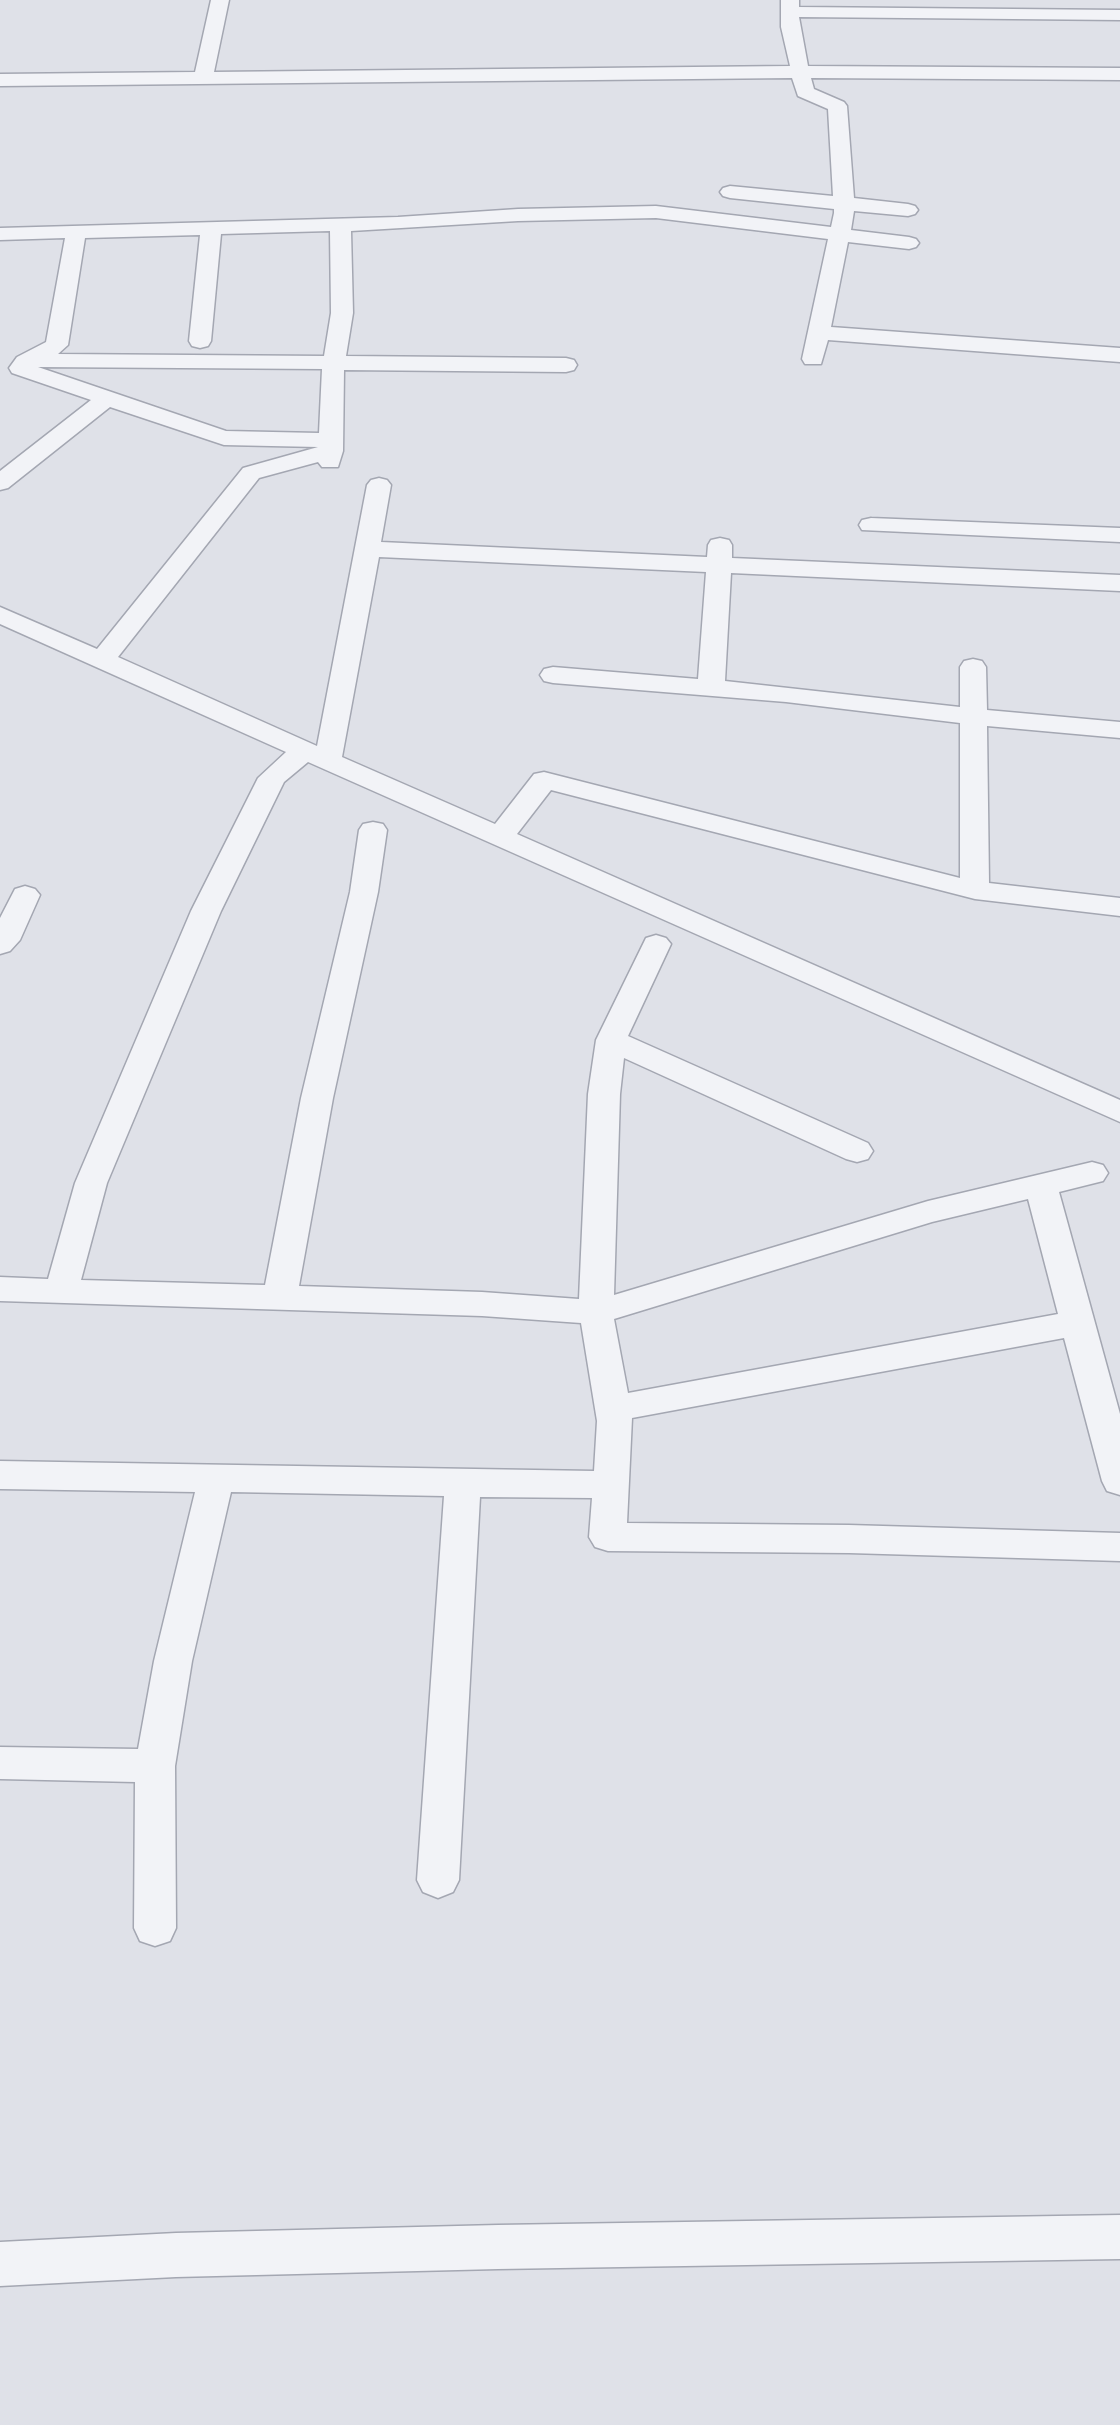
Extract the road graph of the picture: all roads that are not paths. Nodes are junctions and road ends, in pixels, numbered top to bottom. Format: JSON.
{"nodes":[{"id":1,"x":220,"y":0,"type":"edge"},
{"id":2,"x":790,"y":6,"type":"edge"},
{"id":3,"x":1120,"y":15,"type":"edge"},
{"id":4,"x":800,"y":72,"type":"junction"},
{"id":5,"x":1120,"y":74,"type":"edge"},
{"id":6,"x":203,"y":79,"type":"junction"},
{"id":7,"x":0,"y":81,"type":"edge"},
{"id":8,"x":730,"y":192,"type":"dead end"},
{"id":9,"x":843,"y":203,"type":"junction"},
{"id":10,"x":908,"y":210,"type":"dead end"},
{"id":11,"x":340,"y":224,"type":"junction"},
{"id":12,"x":211,"y":228,"type":"junction"},
{"id":13,"x":76,"y":232,"type":"junction"},
{"id":14,"x":0,"y":234,"type":"edge"},
{"id":15,"x":840,"y":234,"type":"junction"},
{"id":16,"x":909,"y":243,"type":"dead end"},
{"id":17,"x":820,"y":333,"type":"junction"},
{"id":18,"x":57,"y":345,"type":"junction"},
{"id":19,"x":1120,"y":355,"type":"edge"},
{"id":20,"x":813,"y":359,"type":"dead end"},
{"id":21,"x":334,"y":361,"type":"junction"},
{"id":22,"x":566,"y":365,"type":"dead end"},
{"id":23,"x":15,"y":368,"type":"edge"},
{"id":24,"x":107,"y":398,"type":"junction"},
{"id":25,"x":330,"y":453,"type":"junction"},
{"id":26,"x":0,"y":483,"type":"edge"},
{"id":27,"x":379,"y":485,"type":"dead end"},
{"id":28,"x":871,"y":525,"type":"dead end"},
{"id":29,"x":1120,"y":534,"type":"edge"},
{"id":30,"x":366,"y":549,"type":"junction"},
{"id":31,"x":720,"y":555,"type":"junction"},
{"id":32,"x":1120,"y":583,"type":"edge"},
{"id":33,"x":0,"y":615,"type":"edge"},
{"id":34,"x":102,"y":660,"type":"junction"},
{"id":35,"x":973,"y":667,"type":"dead end"},
{"id":36,"x":553,"y":675,"type":"dead end"},
{"id":37,"x":711,"y":687,"type":"junction"},
{"id":38,"x":974,"y":716,"type":"junction"},
{"id":39,"x":1120,"y":729,"type":"edge"},
{"id":40,"x":317,"y":755,"type":"junction"},
{"id":41,"x":373,"y":830,"type":"dead end"},
{"id":42,"x":500,"y":837,"type":"junction"},
{"id":43,"x":975,"y":890,"type":"junction"},
{"id":44,"x":25,"y":896,"type":"dead end"},
{"id":45,"x":1120,"y":907,"type":"edge"},
{"id":46,"x":656,"y":944,"type":"dead end"},
{"id":47,"x":0,"y":945,"type":"edge"},
{"id":48,"x":611,"y":1040,"type":"junction"},
{"id":49,"x":1120,"y":1112,"type":"edge"},
{"id":50,"x":857,"y":1151,"type":"dead end"},
{"id":51,"x":1092,"y":1173,"type":"dead end"},
{"id":52,"x":1041,"y":1185,"type":"junction"},
{"id":53,"x":0,"y":1289,"type":"edge"},
{"id":54,"x":61,"y":1291,"type":"junction"},
{"id":55,"x":280,"y":1298,"type":"junction"},
{"id":56,"x":596,"y":1312,"type":"junction"},
{"id":57,"x":1078,"y":1323,"type":"junction"},
{"id":58,"x":612,"y":1409,"type":"junction"},
{"id":59,"x":0,"y":1475,"type":"edge"},
{"id":60,"x":216,"y":1478,"type":"junction"},
{"id":61,"x":1120,"y":1481,"type":"edge"},
{"id":62,"x":463,"y":1482,"type":"junction"},
{"id":63,"x":611,"y":1485,"type":"junction"},
{"id":64,"x":1120,"y":1547,"type":"edge"},
{"id":65,"x":0,"y":1763,"type":"edge"},
{"id":66,"x":155,"y":1766,"type":"junction"},
{"id":67,"x":438,"y":1880,"type":"dead end"},
{"id":68,"x":156,"y":1928,"type":"dead end"},
{"id":69,"x":1120,"y":2237,"type":"edge"},
{"id":70,"x":0,"y":2264,"type":"edge"}],
"edges":[{"from":1,"to":6,"type":"street"},
{"from":2,"to":3,"type":"street"},
{"from":2,"to":4,"type":"street"},
{"from":4,"to":5,"type":"street"},
{"from":4,"to":6,"type":"street"},
{"from":4,"to":9,"type":"street"},
{"from":6,"to":7,"type":"street"},
{"from":8,"to":9,"type":"street"},
{"from":9,"to":10,"type":"street"},
{"from":9,"to":15,"type":"street"},
{"from":11,"to":12,"type":"street"},
{"from":11,"to":15,"type":"street"},
{"from":11,"to":21,"type":"street"},
{"from":12,"to":13,"type":"street"},
{"from":12,"to":18,"type":"street"},
{"from":13,"to":14,"type":"street"},
{"from":13,"to":18,"type":"street"},
{"from":15,"to":16,"type":"street"},
{"from":15,"to":17,"type":"street"},
{"from":17,"to":19,"type":"street"},
{"from":17,"to":20,"type":"street"},
{"from":18,"to":23,"type":"street"},
{"from":21,"to":22,"type":"street"},
{"from":21,"to":23,"type":"street"},
{"from":21,"to":25,"type":"street"},
{"from":23,"to":24,"type":"street"},
{"from":24,"to":25,"type":"street"},
{"from":24,"to":26,"type":"street"},
{"from":25,"to":34,"type":"street"},
{"from":27,"to":30,"type":"street"},
{"from":28,"to":29,"type":"street"},
{"from":30,"to":31,"type":"street"},
{"from":30,"to":40,"type":"street"},
{"from":31,"to":32,"type":"street"},
{"from":31,"to":37,"type":"street"},
{"from":33,"to":34,"type":"street"},
{"from":34,"to":40,"type":"street"},
{"from":35,"to":38,"type":"street"},
{"from":36,"to":37,"type":"street"},
{"from":37,"to":38,"type":"street"},
{"from":38,"to":39,"type":"street"},
{"from":38,"to":43,"type":"street"},
{"from":40,"to":42,"type":"street"},
{"from":40,"to":54,"type":"street"},
{"from":41,"to":55,"type":"street"},
{"from":42,"to":43,"type":"street"},
{"from":42,"to":49,"type":"street"},
{"from":43,"to":45,"type":"street"},
{"from":44,"to":47,"type":"street"},
{"from":46,"to":48,"type":"street"},
{"from":48,"to":50,"type":"street"},
{"from":48,"to":56,"type":"street"},
{"from":51,"to":52,"type":"street"},
{"from":52,"to":56,"type":"street"},
{"from":52,"to":57,"type":"street"},
{"from":53,"to":54,"type":"street"},
{"from":54,"to":55,"type":"street"},
{"from":55,"to":56,"type":"street"},
{"from":56,"to":58,"type":"street"},
{"from":57,"to":58,"type":"street"},
{"from":57,"to":61,"type":"street"},
{"from":58,"to":63,"type":"street"},
{"from":59,"to":60,"type":"street"},
{"from":60,"to":62,"type":"street"},
{"from":60,"to":66,"type":"street"},
{"from":62,"to":63,"type":"street"},
{"from":62,"to":67,"type":"street"},
{"from":63,"to":64,"type":"street"},
{"from":65,"to":66,"type":"street"},
{"from":66,"to":68,"type":"street"},
{"from":69,"to":70,"type":"street"}]}
